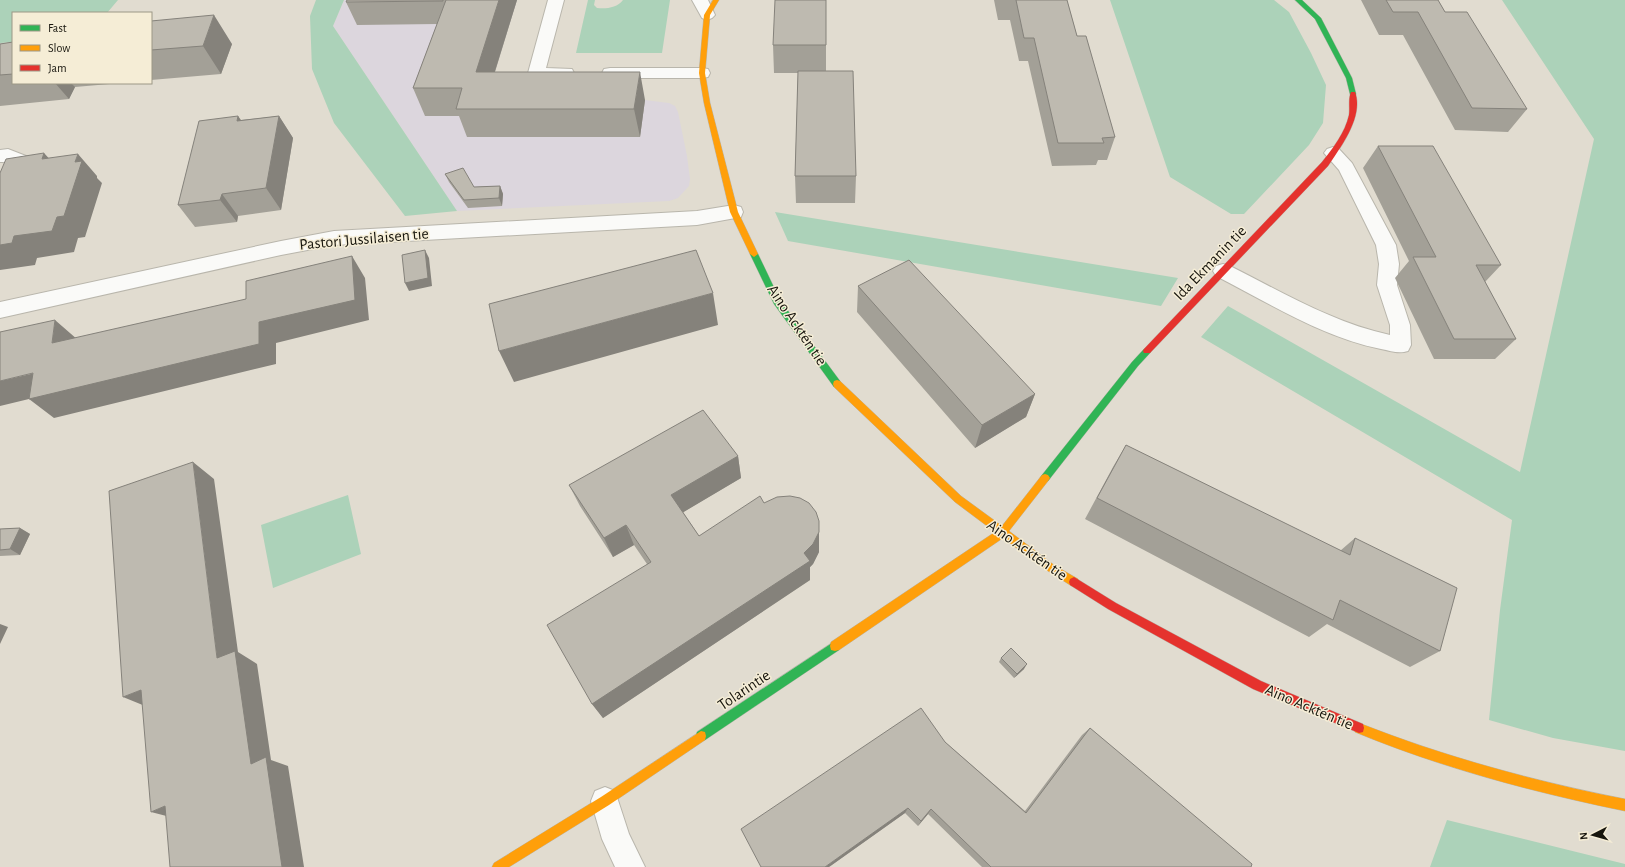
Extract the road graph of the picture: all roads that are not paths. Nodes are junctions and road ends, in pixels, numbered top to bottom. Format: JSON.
{"nodes":[{"id":1,"x":556,"y":0,"type":"edge"},
{"id":2,"x":700,"y":0,"type":"edge"},
{"id":3,"x":716,"y":0,"type":"edge"},
{"id":4,"x":1298,"y":0,"type":"edge"},
{"id":5,"x":707,"y":15,"type":"junction"},
{"id":6,"x":702,"y":74,"type":"junction"},
{"id":7,"x":1332,"y":153,"type":"junction"},
{"id":8,"x":0,"y":156,"type":"edge"},
{"id":9,"x":20,"y":160,"type":"edge"},
{"id":10,"x":734,"y":212,"type":"junction"},
{"id":11,"x":1223,"y":271,"type":"junction"},
{"id":12,"x":0,"y":310,"type":"edge"},
{"id":13,"x":1002,"y":533,"type":"junction"},
{"id":14,"x":605,"y":801,"type":"junction"},
{"id":15,"x":1625,"y":805,"type":"edge"},
{"id":16,"x":498,"y":867,"type":"edge"},
{"id":17,"x":631,"y":867,"type":"edge"}],
"edges":[{"from":1,"to":6,"type":"street"},
{"from":2,"to":5,"type":"street","name":"Aino Acktén tie"},
{"from":3,"to":5,"type":"street","name":"Aino Acktén tie"},
{"from":4,"to":7,"type":"street","name":"Ida Ekmanin tie"},
{"from":5,"to":6,"type":"street","name":"Aino Acktén tie"},
{"from":6,"to":10,"type":"street","name":"Aino Acktén tie"},
{"from":7,"to":11,"type":"street","name":"Ida Ekmanin tie"},
{"from":7,"to":11,"type":"street"},
{"from":8,"to":9,"type":"street"},
{"from":10,"to":12,"type":"street","name":"Pastori Jussilaisen tie"},
{"from":10,"to":13,"type":"street","name":"Aino Acktén tie"},
{"from":11,"to":13,"type":"street","name":"Ida Ekmanin tie"},
{"from":13,"to":14,"type":"street","name":"Tolarintie"},
{"from":13,"to":15,"type":"street","name":"Aino Acktén tie"},
{"from":14,"to":16,"type":"street","name":"Tolarintie"},
{"from":14,"to":17,"type":"street"}]}
